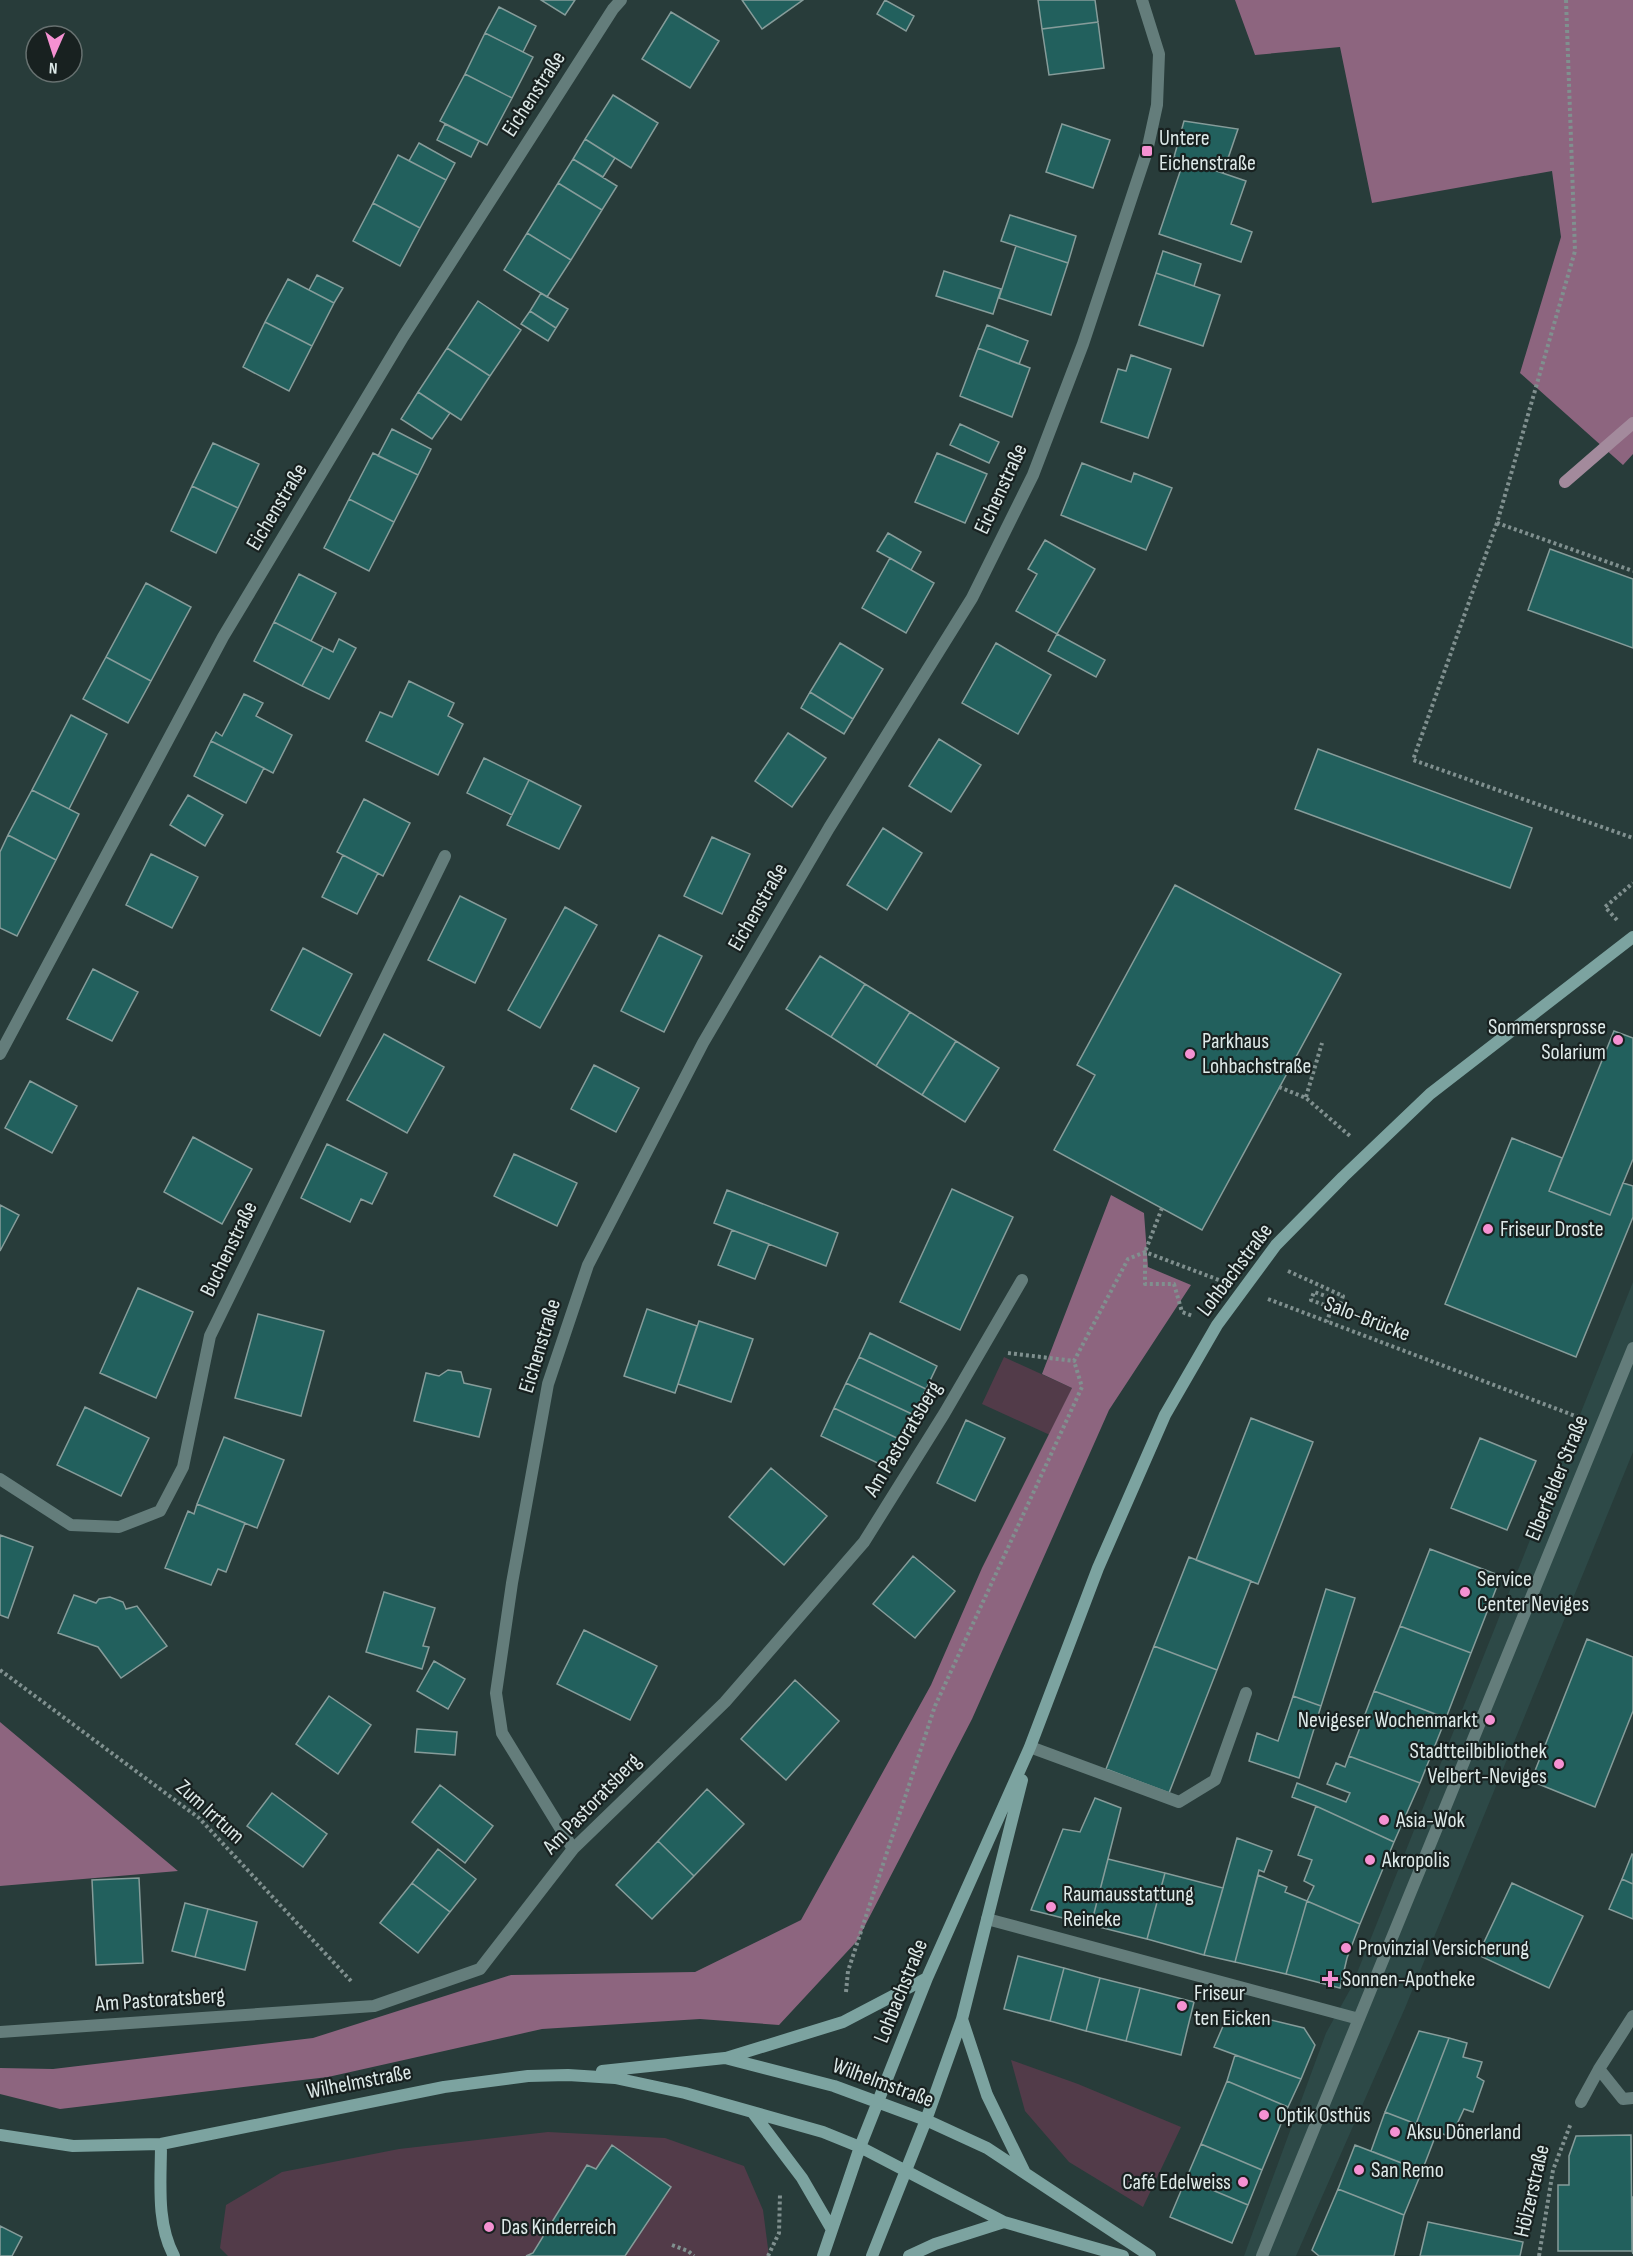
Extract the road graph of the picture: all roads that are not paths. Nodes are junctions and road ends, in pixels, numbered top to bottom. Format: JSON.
{"nodes":[{"id":1,"x":621,"y":0,"type":"edge"},
{"id":2,"x":1142,"y":0,"type":"edge"},
{"id":3,"x":446,"y":856,"type":"dead end"},
{"id":4,"x":1633,"y":937,"type":"edge"},
{"id":5,"x":0,"y":1054,"type":"edge"},
{"id":6,"x":1022,"y":1280,"type":"dead end"},
{"id":7,"x":1633,"y":1348,"type":"edge"},
{"id":8,"x":0,"y":1479,"type":"edge"},
{"id":9,"x":1246,"y":1693,"type":"dead end"},
{"id":10,"x":1030,"y":1747,"type":"junction"},
{"id":11,"x":573,"y":1849,"type":"junction"},
{"id":12,"x":987,"y":1919,"type":"junction"},
{"id":13,"x":927,"y":1978,"type":"junction"},
{"id":14,"x":1633,"y":2016,"type":"edge"},
{"id":15,"x":962,"y":2019,"type":"junction"},
{"id":16,"x":1359,"y":2019,"type":"junction"},
{"id":17,"x":0,"y":2032,"type":"edge"},
{"id":18,"x":724,"y":2058,"type":"junction"},
{"id":19,"x":1599,"y":2069,"type":"junction"},
{"id":20,"x":568,"y":2075,"type":"junction"},
{"id":21,"x":1633,"y":2098,"type":"edge"},
{"id":22,"x":879,"y":2102,"type":"junction"},
{"id":23,"x":1581,"y":2102,"type":"dead end"},
{"id":24,"x":753,"y":2113,"type":"junction"},
{"id":25,"x":926,"y":2120,"type":"junction"},
{"id":26,"x":0,"y":2134,"type":"edge"},
{"id":27,"x":161,"y":2144,"type":"junction"},
{"id":28,"x":860,"y":2147,"type":"junction"},
{"id":29,"x":906,"y":2170,"type":"junction"},
{"id":30,"x":1025,"y":2172,"type":"junction"},
{"id":31,"x":1004,"y":2222,"type":"junction"},
{"id":32,"x":831,"y":2228,"type":"junction"},
{"id":33,"x":174,"y":2256,"type":"edge"},
{"id":34,"x":823,"y":2256,"type":"edge"},
{"id":35,"x":872,"y":2256,"type":"edge"},
{"id":36,"x":909,"y":2256,"type":"edge"},
{"id":37,"x":1123,"y":2256,"type":"edge"},
{"id":38,"x":1150,"y":2256,"type":"edge"},
{"id":39,"x":1262,"y":2256,"type":"edge"}],
"edges":[{"from":1,"to":5,"type":"street","name":"Eichenstraße"},
{"from":2,"to":11,"type":"street","name":"Eichenstraße"},
{"from":3,"to":8,"type":"street","name":"Buchenstraße"},
{"from":4,"to":10,"type":"main road","name":"Lohbachstraße"},
{"from":6,"to":11,"type":"street","name":"Am Pastoratsberg"},
{"from":7,"to":16,"type":"street","name":"Elberfelder Straße"},
{"from":9,"to":10,"type":"street"},
{"from":10,"to":12,"type":"main road","name":"Lohbachstraße"},
{"from":10,"to":13,"type":"main road","name":"Lohbachstraße"},
{"from":11,"to":17,"type":"street","name":"Am Pastoratsberg"},
{"from":12,"to":15,"type":"main road","name":"Lohbachstraße"},
{"from":12,"to":16,"type":"street"},
{"from":13,"to":18,"type":"main road"},
{"from":13,"to":22,"type":"main road","name":"Lohbachstraße"},
{"from":14,"to":19,"type":"street"},
{"from":15,"to":25,"type":"main road","name":"Lohbachstraße"},
{"from":15,"to":30,"type":"main road"},
{"from":16,"to":39,"type":"street","name":"Elberfelder Straße"},
{"from":18,"to":20,"type":"main road","name":"Wilhelmstraße"},
{"from":18,"to":22,"type":"main road","name":"Wilhelmstraße"},
{"from":19,"to":21,"type":"street"},
{"from":19,"to":23,"type":"street"},
{"from":20,"to":24,"type":"main road","name":"Wilhelmstraße"},
{"from":20,"to":27,"type":"main road","name":"Wilhelmstraße"},
{"from":22,"to":25,"type":"main road","name":"Wilhelmstraße"},
{"from":22,"to":28,"type":"main road","name":"Lohbachstraße"},
{"from":24,"to":28,"type":"main road","name":"Wilhelmstraße"},
{"from":24,"to":32,"type":"main road"},
{"from":25,"to":29,"type":"main road","name":"Lohbachstraße"},
{"from":25,"to":30,"type":"main road","name":"Wilhelmstraße"},
{"from":26,"to":27,"type":"main road","name":"Wilhelmstraße"},
{"from":27,"to":33,"type":"main road"},
{"from":28,"to":29,"type":"main road","name":"Wilhelmstraße"},
{"from":28,"to":32,"type":"main road","name":"Lohbachstraße"},
{"from":29,"to":31,"type":"main road","name":"Wilhelmstraße"},
{"from":29,"to":35,"type":"main road","name":"Lohbachstraße"},
{"from":30,"to":38,"type":"main road","name":"Wilhelmstraße"},
{"from":31,"to":36,"type":"main road"},
{"from":31,"to":37,"type":"main road","name":"Wilhelmstraße"},
{"from":32,"to":34,"type":"main road","name":"Lohbachstraße"}]}
